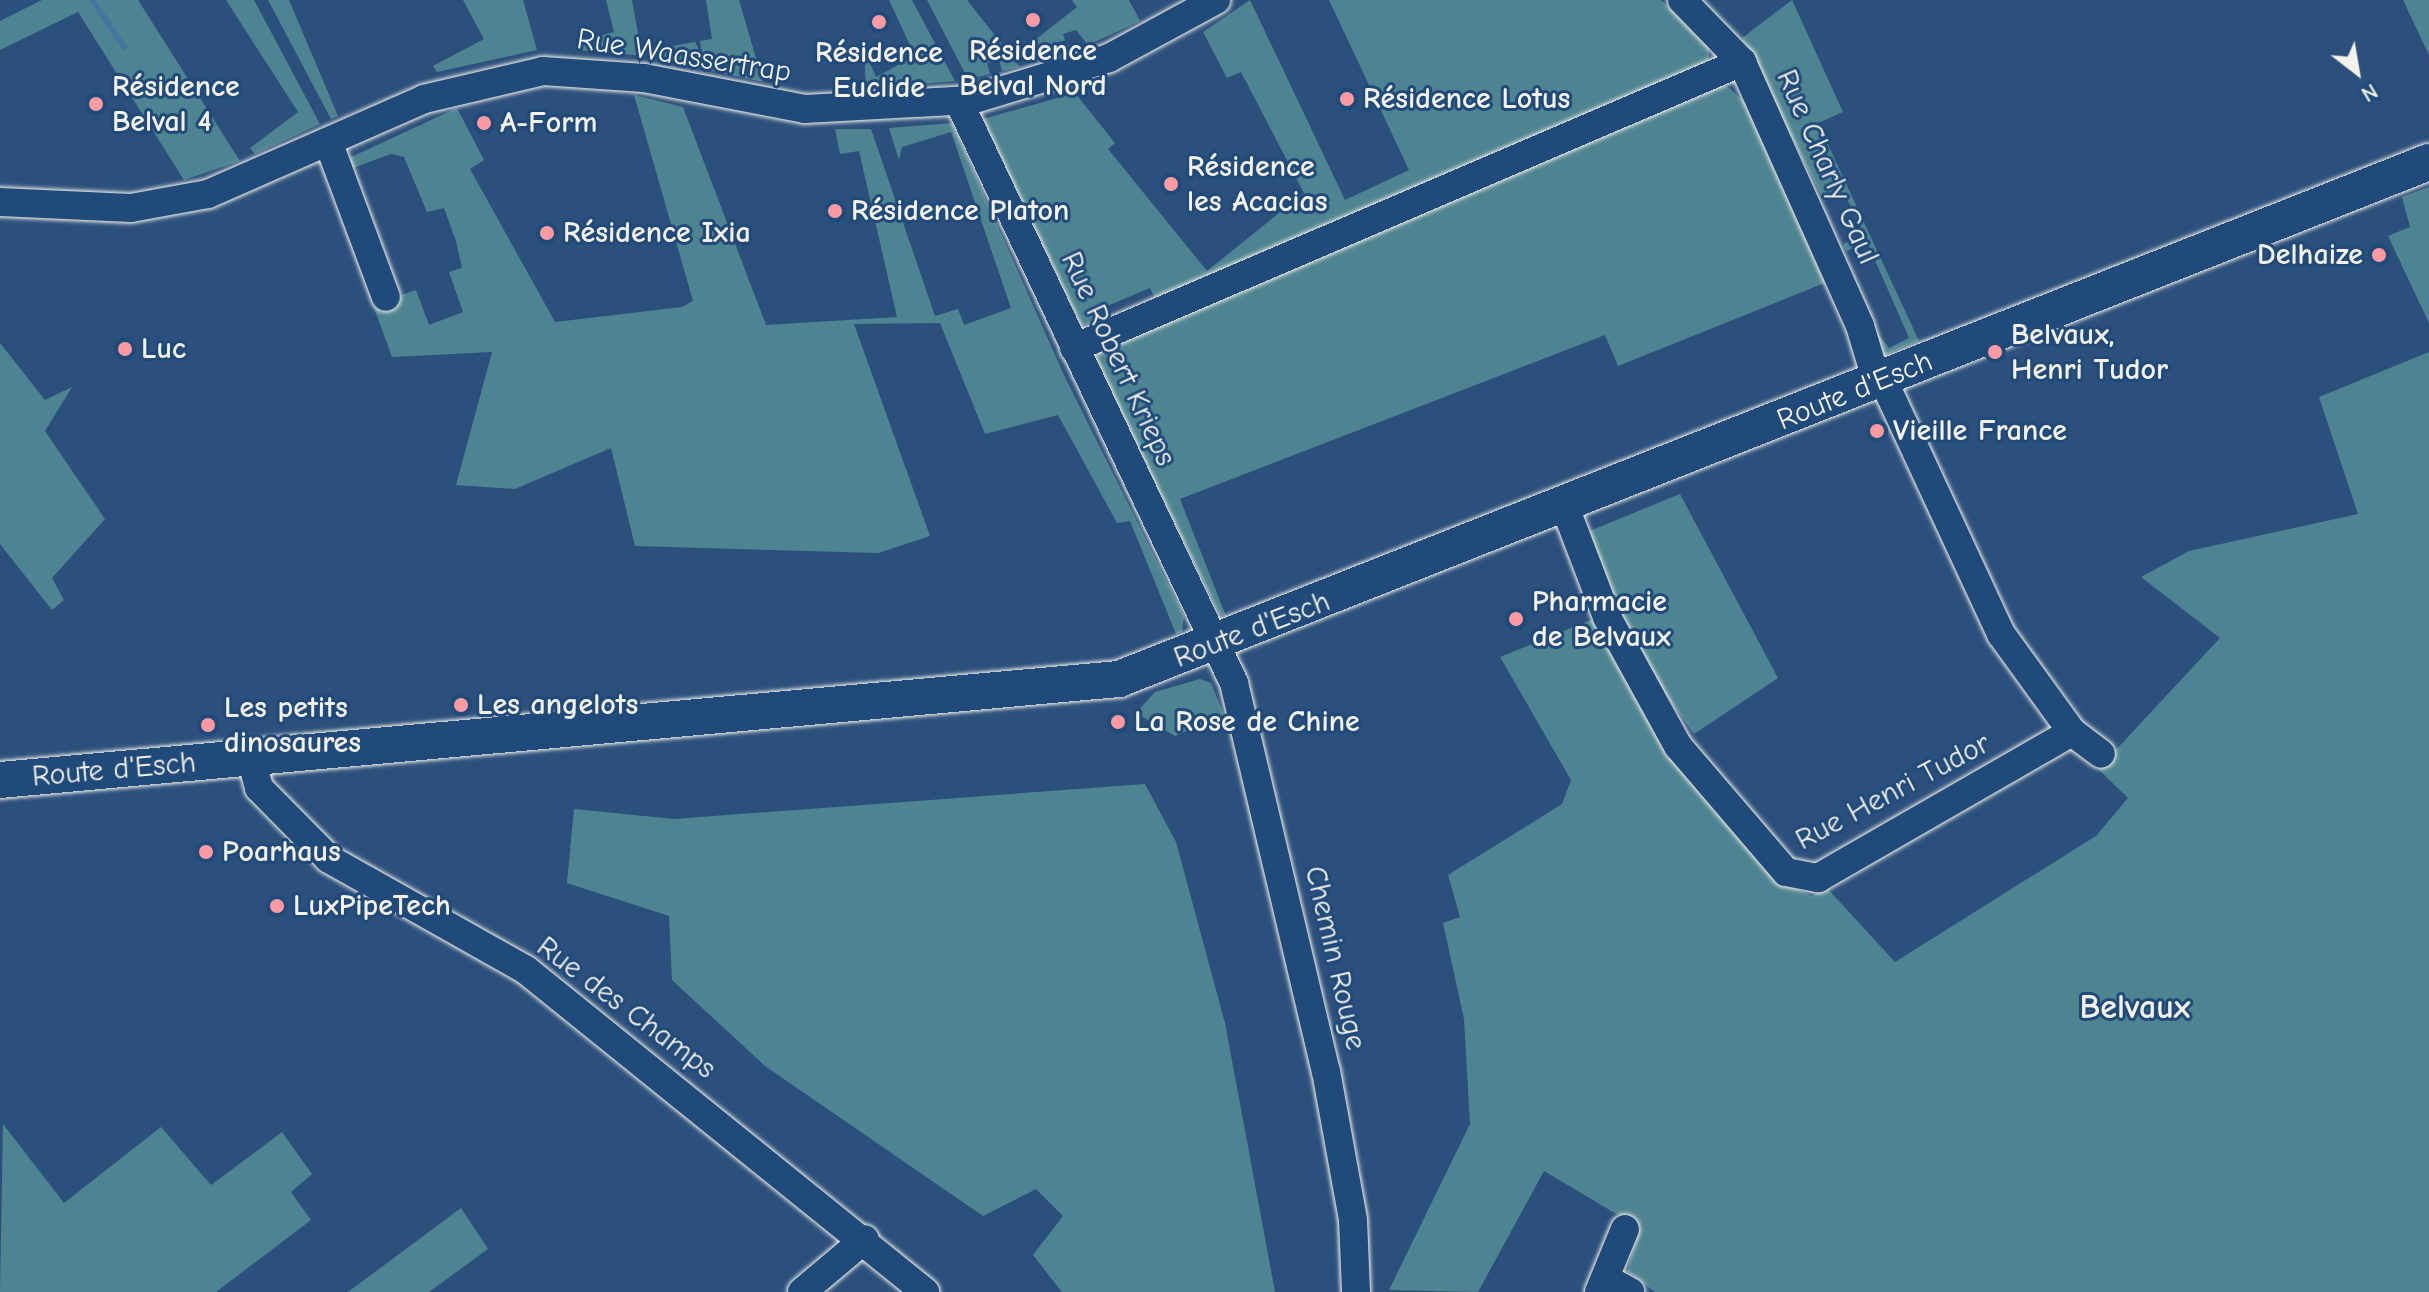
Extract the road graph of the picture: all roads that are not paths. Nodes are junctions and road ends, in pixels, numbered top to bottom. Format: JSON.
{"nodes":[{"id":1,"x":1216,"y":0,"type":"edge"},
{"id":2,"x":1682,"y":0,"type":"edge"},
{"id":3,"x":1742,"y":62,"type":"junction"},
{"id":4,"x":959,"y":102,"type":"junction"},
{"id":5,"x":329,"y":144,"type":"junction"},
{"id":6,"x":2429,"y":162,"type":"edge"},
{"id":7,"x":0,"y":202,"type":"edge"},
{"id":8,"x":386,"y":297,"type":"dead end"},
{"id":9,"x":1074,"y":348,"type":"junction"},
{"id":10,"x":1880,"y":381,"type":"junction"},
{"id":11,"x":1565,"y":507,"type":"junction"},
{"id":12,"x":1217,"y":645,"type":"junction"},
{"id":13,"x":2072,"y":732,"type":"junction"},
{"id":14,"x":2101,"y":754,"type":"dead end"},
{"id":15,"x":251,"y":758,"type":"junction"},
{"id":16,"x":0,"y":780,"type":"edge"},
{"id":17,"x":1625,"y":1229,"type":"dead end"},
{"id":18,"x":865,"y":1239,"type":"junction"},
{"id":19,"x":1602,"y":1285,"type":"edge"},
{"id":20,"x":802,"y":1292,"type":"edge"},
{"id":21,"x":925,"y":1292,"type":"edge"},
{"id":22,"x":1356,"y":1292,"type":"edge"},
{"id":23,"x":1630,"y":1292,"type":"edge"}],
"edges":[{"from":1,"to":4,"type":"street","name":"Rue Waassertrap"},
{"from":2,"to":3,"type":"street","name":"Rue Charly Gaul"},
{"from":3,"to":9,"type":"street"},
{"from":3,"to":10,"type":"street","name":"Rue Charly Gaul"},
{"from":4,"to":5,"type":"street","name":"Rue Waassertrap"},
{"from":4,"to":9,"type":"street","name":"Rue Robert Krieps"},
{"from":5,"to":7,"type":"street","name":"Rue Waassertrap"},
{"from":5,"to":8,"type":"street"},
{"from":6,"to":10,"type":"main road","name":"Route d'Esch"},
{"from":9,"to":12,"type":"street","name":"Rue Robert Krieps"},
{"from":10,"to":11,"type":"main road","name":"Route d'Esch"},
{"from":10,"to":13,"type":"street"},
{"from":11,"to":12,"type":"main road","name":"Route d'Esch"},
{"from":11,"to":13,"type":"street","name":"Rue Henri Tudor"},
{"from":12,"to":15,"type":"main road","name":"Route d'Esch"},
{"from":12,"to":22,"type":"street","name":"Chemin Rouge"},
{"from":13,"to":14,"type":"street"},
{"from":15,"to":16,"type":"main road","name":"Route d'Esch"},
{"from":15,"to":18,"type":"street","name":"Rue des Champs"},
{"from":17,"to":19,"type":"street"},
{"from":18,"to":20,"type":"street"},
{"from":18,"to":21,"type":"street","name":"Rue des Champs"},
{"from":19,"to":23,"type":"street"}]}
